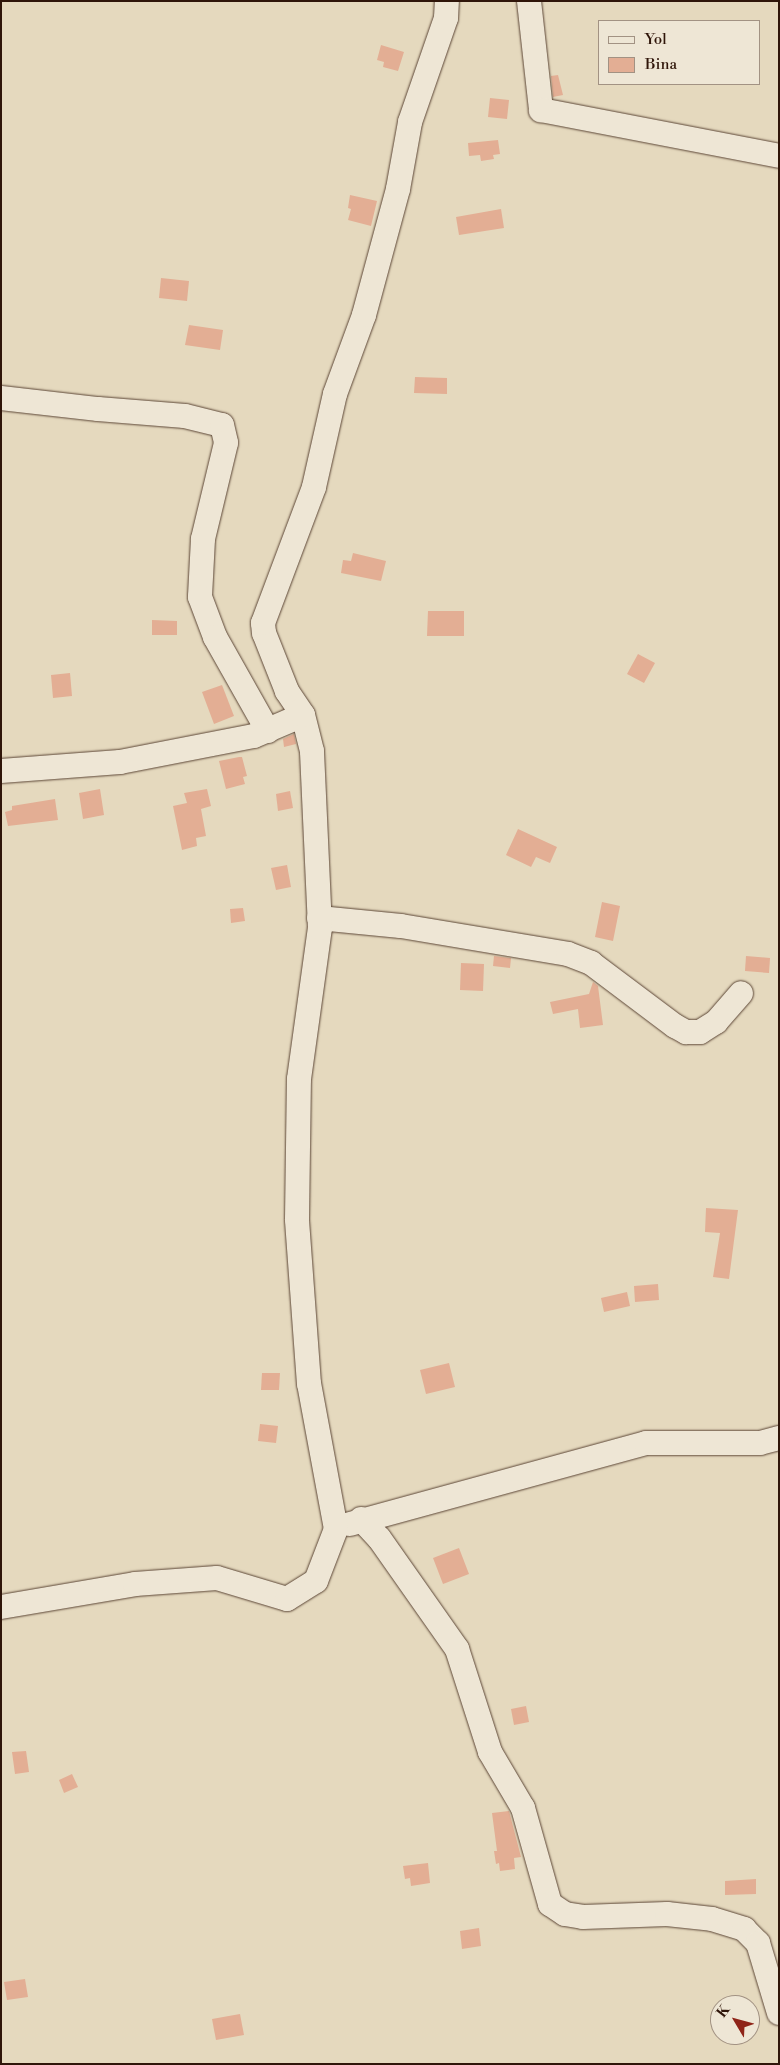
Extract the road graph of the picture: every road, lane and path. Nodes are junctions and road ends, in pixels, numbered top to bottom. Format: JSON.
{"nodes":[{"id":1,"x":447,"y":1,"type":"edge"},
{"id":2,"x":529,"y":1,"type":"edge"},
{"id":3,"x":779,"y":156,"type":"edge"},
{"id":4,"x":1,"y":398,"type":"edge"},
{"id":5,"x":303,"y":715,"type":"junction"},
{"id":6,"x":268,"y":732,"type":"junction"},
{"id":7,"x":1,"y":771,"type":"edge"},
{"id":8,"x":319,"y":918,"type":"junction"},
{"id":9,"x":741,"y":993,"type":"dead end"},
{"id":10,"x":779,"y":1438,"type":"edge"},
{"id":11,"x":361,"y":1519,"type":"junction"},
{"id":12,"x":336,"y":1529,"type":"junction"},
{"id":13,"x":1,"y":1607,"type":"edge"},
{"id":14,"x":779,"y":2013,"type":"edge"}],
"edges":[{"from":1,"to":5,"type":"street"},
{"from":2,"to":3,"type":"street"},
{"from":4,"to":6,"type":"street"},
{"from":5,"to":6,"type":"street"},
{"from":5,"to":8,"type":"street"},
{"from":6,"to":7,"type":"street"},
{"from":8,"to":9,"type":"street"},
{"from":8,"to":12,"type":"street"},
{"from":10,"to":11,"type":"street"},
{"from":11,"to":12,"type":"street"},
{"from":11,"to":14,"type":"street"},
{"from":12,"to":13,"type":"street"}]}
